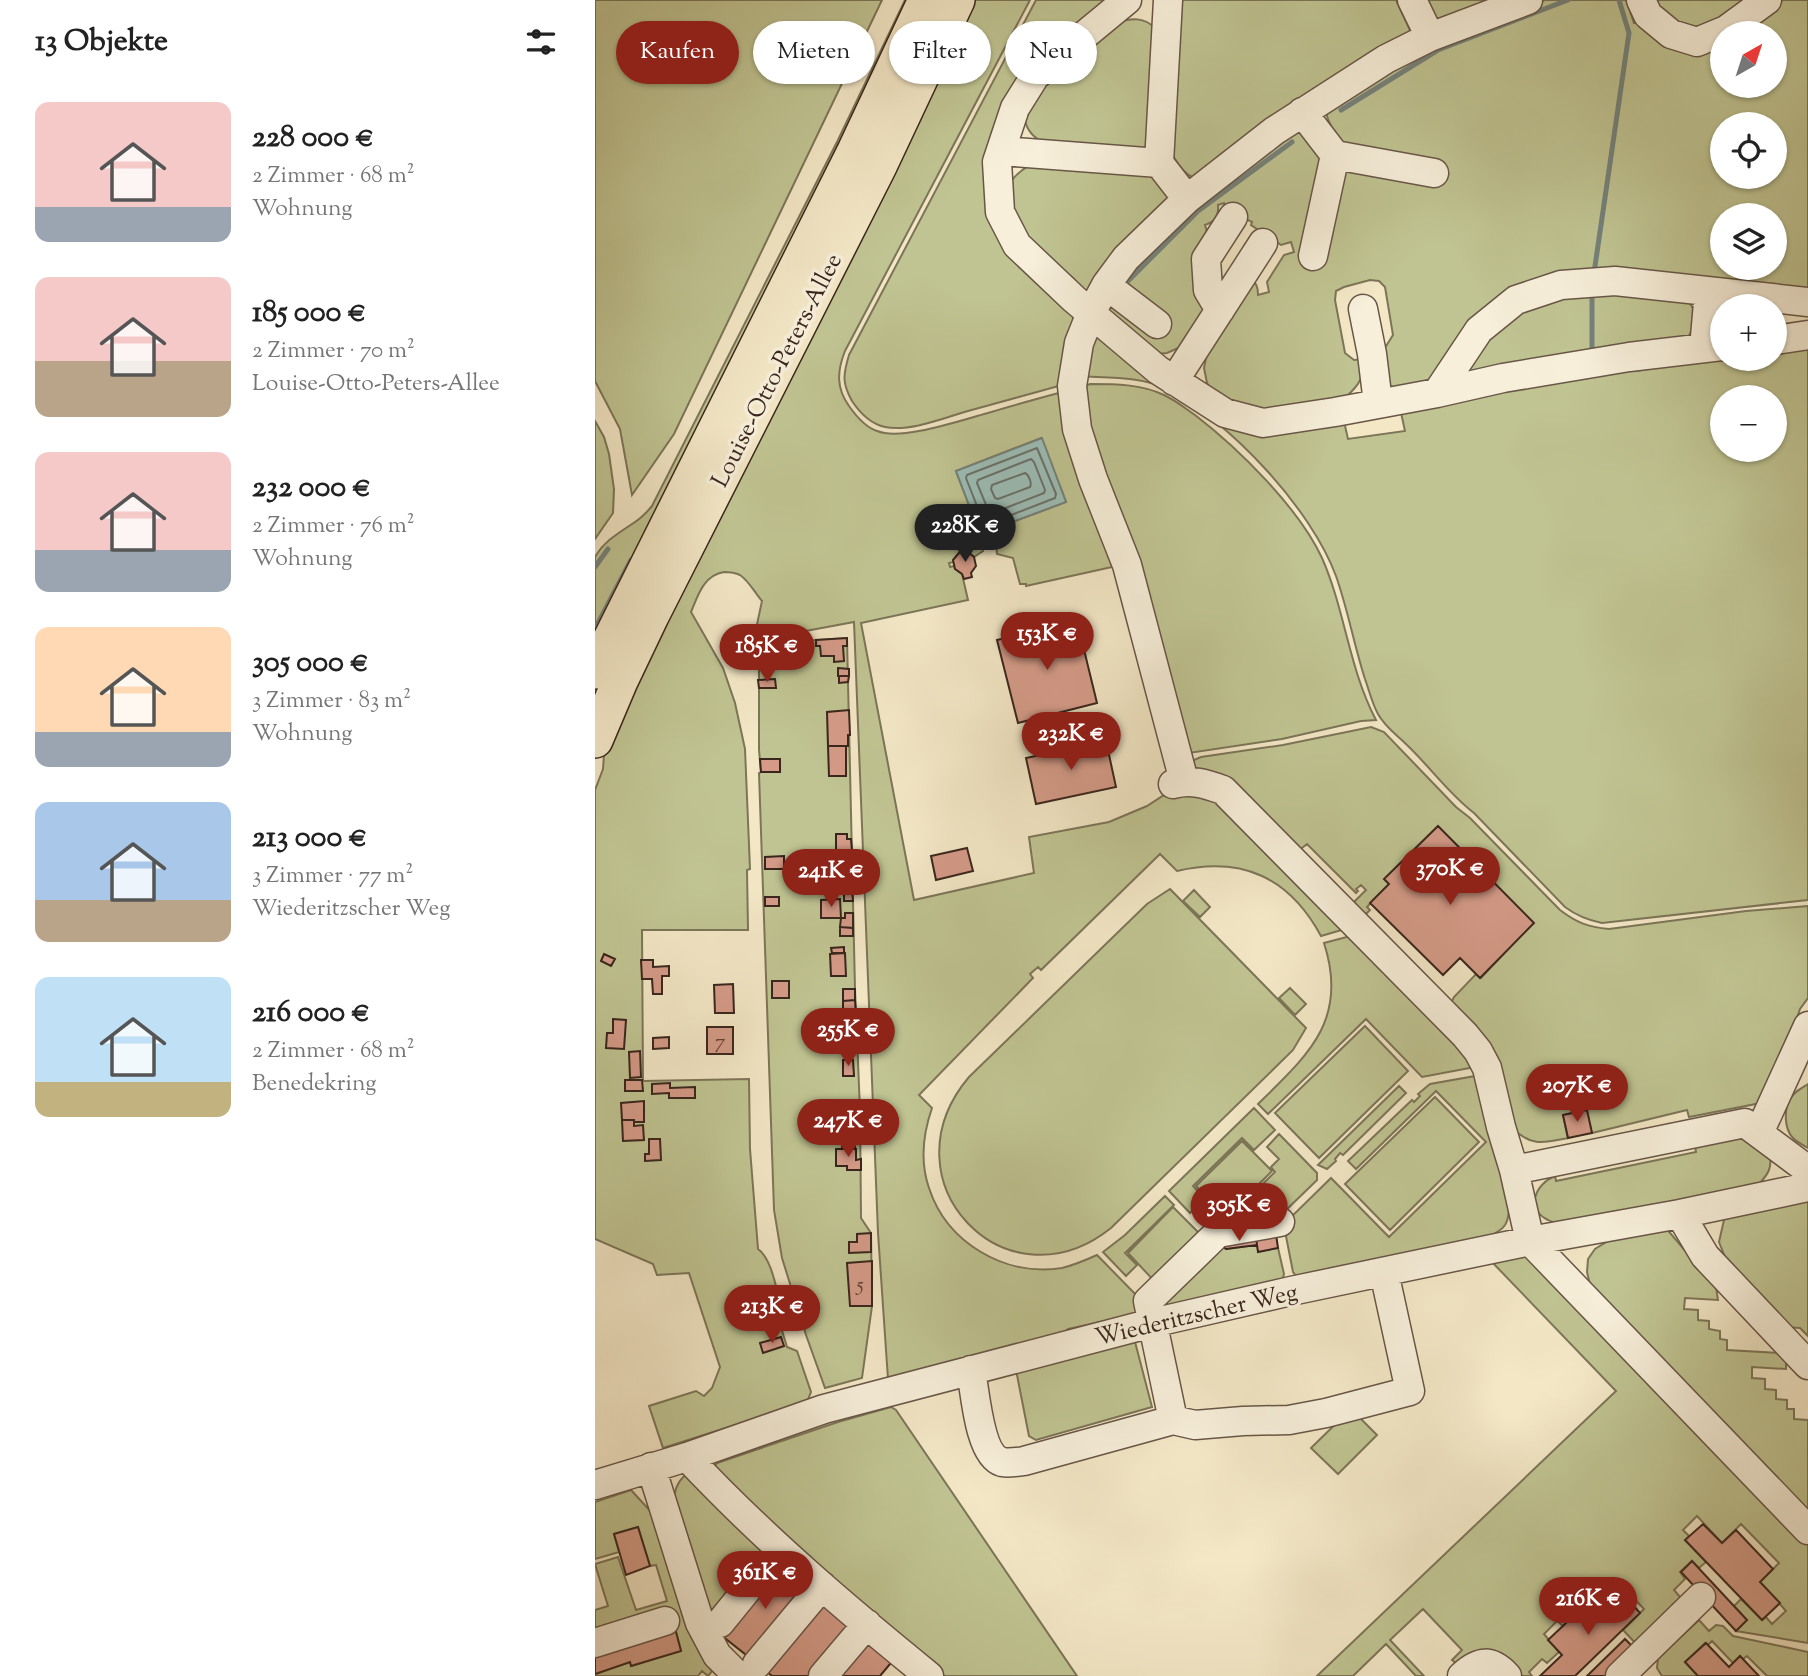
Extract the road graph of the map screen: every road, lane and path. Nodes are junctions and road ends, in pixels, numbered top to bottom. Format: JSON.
{"nodes":[{"id":1,"x":926,"y":0,"type":"edge"},
{"id":2,"x":957,"y":0,"type":"edge"},
{"id":3,"x":1127,"y":0,"type":"edge"},
{"id":4,"x":1168,"y":0,"type":"edge"},
{"id":5,"x":1412,"y":0,"type":"edge"},
{"id":6,"x":1528,"y":0,"type":"edge"},
{"id":7,"x":1641,"y":0,"type":"edge"},
{"id":8,"x":1767,"y":0,"type":"edge"},
{"id":9,"x":1430,"y":37,"type":"junction"},
{"id":10,"x":1302,"y":112,"type":"junction"},
{"id":11,"x":1001,"y":151,"type":"junction"},
{"id":12,"x":1335,"y":155,"type":"junction"},
{"id":13,"x":1159,"y":163,"type":"junction"},
{"id":14,"x":1434,"y":173,"type":"dead end"},
{"id":15,"x":1187,"y":199,"type":"junction"},
{"id":16,"x":1233,"y":217,"type":"dead end"},
{"id":17,"x":1263,"y":243,"type":"dead end"},
{"id":18,"x":1313,"y":256,"type":"dead end"},
{"id":19,"x":1106,"y":285,"type":"junction"},
{"id":20,"x":1709,"y":292,"type":"junction"},
{"id":21,"x":1807,"y":302,"type":"edge"},
{"id":22,"x":1710,"y":306,"type":"edge"},
{"id":23,"x":1363,"y":309,"type":"dead end"},
{"id":24,"x":1220,"y":310,"type":"junction"},
{"id":25,"x":1091,"y":313,"type":"junction"},
{"id":26,"x":1157,"y":324,"type":"dead end"},
{"id":27,"x":1807,"y":335,"type":"edge"},
{"id":28,"x":1787,"y":338,"type":"edge"},
{"id":29,"x":1710,"y":347,"type":"edge"},
{"id":30,"x":1174,"y":381,"type":"junction"},
{"id":31,"x":1437,"y":393,"type":"junction"},
{"id":32,"x":1378,"y":403,"type":"junction"},
{"id":33,"x":595,"y":671,"type":"edge"},
{"id":34,"x":595,"y":740,"type":"edge"},
{"id":35,"x":1808,"y":1027,"type":"edge"},
{"id":36,"x":1796,"y":1079,"type":"edge"},
{"id":37,"x":1759,"y":1133,"type":"junction"},
{"id":38,"x":1514,"y":1170,"type":"junction"},
{"id":39,"x":1808,"y":1170,"type":"edge"},
{"id":40,"x":1808,"y":1187,"type":"edge"},
{"id":41,"x":1680,"y":1214,"type":"junction"},
{"id":42,"x":1280,"y":1222,"type":"dead end"},
{"id":43,"x":1530,"y":1241,"type":"junction"},
{"id":44,"x":1384,"y":1272,"type":"junction"},
{"id":45,"x":1152,"y":1323,"type":"junction"},
{"id":46,"x":1808,"y":1365,"type":"edge"},
{"id":47,"x":971,"y":1370,"type":"junction"},
{"id":48,"x":1173,"y":1420,"type":"junction"},
{"id":49,"x":687,"y":1457,"type":"junction"},
{"id":50,"x":651,"y":1467,"type":"junction"},
{"id":51,"x":595,"y":1485,"type":"edge"},
{"id":52,"x":1808,"y":1530,"type":"edge"},
{"id":53,"x":780,"y":1549,"type":"junction"},
{"id":54,"x":822,"y":1586,"type":"junction"},
{"id":55,"x":1701,"y":1597,"type":"dead end"},
{"id":56,"x":665,"y":1621,"type":"dead end"},
{"id":57,"x":720,"y":1623,"type":"dead end"},
{"id":58,"x":867,"y":1624,"type":"junction"},
{"id":59,"x":595,"y":1643,"type":"edge"},
{"id":60,"x":748,"y":1670,"type":"edge"},
{"id":61,"x":1637,"y":1670,"type":"edge"},
{"id":62,"x":915,"y":1672,"type":"edge"},
{"id":63,"x":823,"y":1676,"type":"edge"},
{"id":64,"x":1462,"y":1676,"type":"edge"},
{"id":65,"x":1507,"y":1676,"type":"edge"}],
"edges":[{"from":1,"to":33,"type":"main road","name":"Louise-Otto-Peters-Allee"},
{"from":2,"to":34,"type":"main road","name":"Louise-Otto-Peters-Allee"},
{"from":3,"to":11,"type":"street"},
{"from":4,"to":13,"type":"street"},
{"from":5,"to":9,"type":"street"},
{"from":6,"to":9,"type":"street"},
{"from":7,"to":8,"type":"street"},
{"from":9,"to":10,"type":"street"},
{"from":10,"to":12,"type":"street"},
{"from":10,"to":15,"type":"street"},
{"from":11,"to":13,"type":"street"},
{"from":11,"to":25,"type":"street"},
{"from":12,"to":14,"type":"street"},
{"from":12,"to":18,"type":"street"},
{"from":13,"to":15,"type":"street"},
{"from":15,"to":19,"type":"street"},
{"from":16,"to":24,"type":"street"},
{"from":17,"to":24,"type":"street"},
{"from":19,"to":25,"type":"street"},
{"from":19,"to":26,"type":"street"},
{"from":20,"to":21,"type":"street"},
{"from":20,"to":22,"type":"street"},
{"from":20,"to":31,"type":"street"},
{"from":21,"to":27,"type":"street"},
{"from":23,"to":32,"type":"street"},
{"from":24,"to":30,"type":"street"},
{"from":25,"to":30,"type":"street"},
{"from":25,"to":38,"type":"street"},
{"from":27,"to":28,"type":"street"},
{"from":29,"to":31,"type":"street"},
{"from":30,"to":32,"type":"street"},
{"from":31,"to":32,"type":"street"},
{"from":35,"to":36,"type":"street"},
{"from":36,"to":37,"type":"street"},
{"from":37,"to":38,"type":"street"},
{"from":37,"to":39,"type":"street"},
{"from":38,"to":43,"type":"street"},
{"from":40,"to":41,"type":"street","name":"Wiederitzscher Weg"},
{"from":41,"to":43,"type":"street","name":"Wiederitzscher Weg"},
{"from":41,"to":46,"type":"street"},
{"from":42,"to":45,"type":"street"},
{"from":43,"to":44,"type":"street","name":"Wiederitzscher Weg"},
{"from":43,"to":52,"type":"street"},
{"from":44,"to":45,"type":"street","name":"Wiederitzscher Weg"},
{"from":44,"to":48,"type":"street"},
{"from":45,"to":47,"type":"street","name":"Wiederitzscher Weg"},
{"from":45,"to":48,"type":"street"},
{"from":47,"to":48,"type":"street"},
{"from":47,"to":49,"type":"street","name":"Wiederitzscher Weg"},
{"from":49,"to":50,"type":"street","name":"Wiederitzscher Weg"},
{"from":49,"to":53,"type":"street"},
{"from":50,"to":51,"type":"street","name":"Wiederitzscher Weg"},
{"from":50,"to":60,"type":"street"},
{"from":53,"to":54,"type":"street"},
{"from":53,"to":57,"type":"street"},
{"from":54,"to":58,"type":"street"},
{"from":54,"to":60,"type":"street"},
{"from":55,"to":61,"type":"street"},
{"from":56,"to":59,"type":"street"},
{"from":58,"to":62,"type":"street"},
{"from":58,"to":63,"type":"street"},
{"from":64,"to":65,"type":"street"}]}
